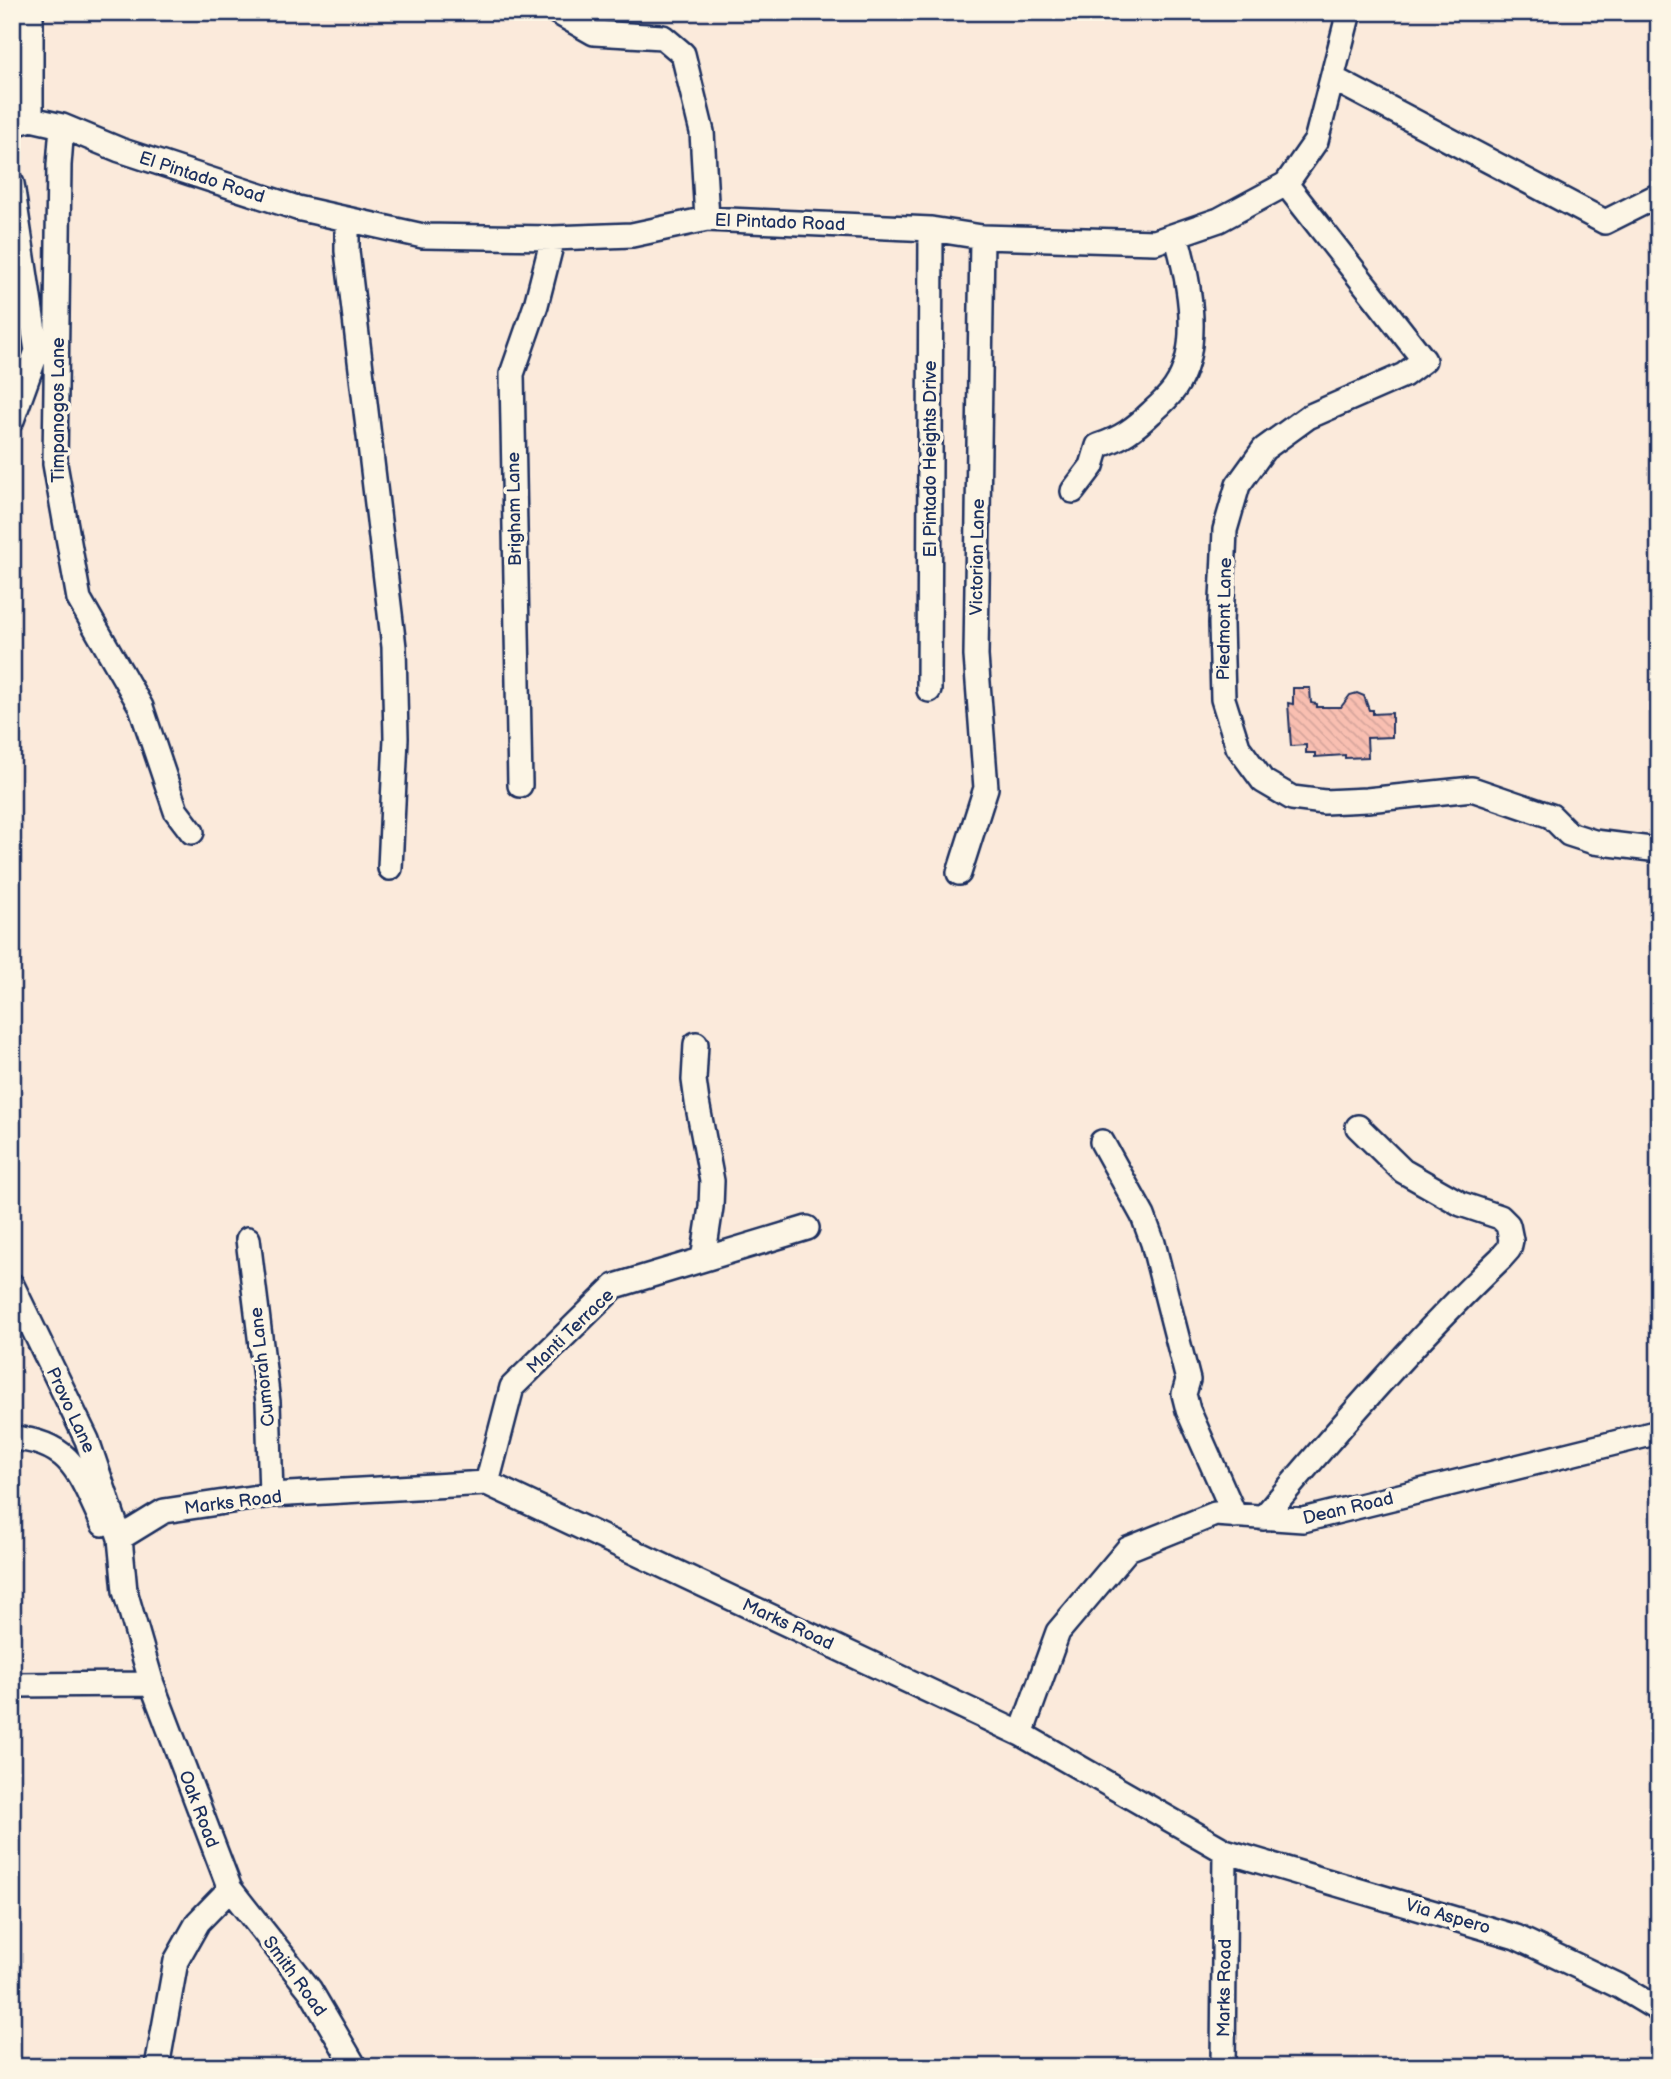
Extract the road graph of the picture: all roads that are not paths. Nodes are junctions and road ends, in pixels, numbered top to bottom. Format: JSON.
{"nodes":[{"id":1,"x":31,"y":12,"type":"edge"},
{"id":2,"x":557,"y":12,"type":"edge"},
{"id":3,"x":1346,"y":13,"type":"edge"},
{"id":4,"x":1332,"y":78,"type":"junction"},
{"id":5,"x":22,"y":122,"type":"edge"},
{"id":6,"x":62,"y":126,"type":"junction"},
{"id":7,"x":12,"y":184,"type":"edge"},
{"id":8,"x":1286,"y":184,"type":"junction"},
{"id":9,"x":1659,"y":195,"type":"edge"},
{"id":10,"x":347,"y":219,"type":"junction"},
{"id":11,"x":707,"y":219,"type":"junction"},
{"id":12,"x":931,"y":229,"type":"junction"},
{"id":13,"x":1176,"y":235,"type":"junction"},
{"id":14,"x":982,"y":237,"type":"junction"},
{"id":15,"x":552,"y":238,"type":"junction"},
{"id":16,"x":12,"y":420,"type":"edge"},
{"id":17,"x":1073,"y":491,"type":"dead end"},
{"id":18,"x":929,"y":690,"type":"dead end"},
{"id":19,"x":520,"y":786,"type":"dead end"},
{"id":20,"x":192,"y":832,"type":"dead end"},
{"id":21,"x":1659,"y":850,"type":"edge"},
{"id":22,"x":390,"y":868,"type":"dead end"},
{"id":23,"x":959,"y":873,"type":"dead end"},
{"id":24,"x":696,"y":1044,"type":"dead end"},
{"id":25,"x":1358,"y":1127,"type":"dead end"},
{"id":26,"x":1102,"y":1142,"type":"dead end"},
{"id":27,"x":807,"y":1228,"type":"dead end"},
{"id":28,"x":248,"y":1239,"type":"dead end"},
{"id":29,"x":703,"y":1259,"type":"junction"},
{"id":30,"x":12,"y":1285,"type":"edge"},
{"id":31,"x":1659,"y":1432,"type":"edge"},
{"id":32,"x":12,"y":1438,"type":"edge"},
{"id":33,"x":487,"y":1483,"type":"junction"},
{"id":34,"x":271,"y":1495,"type":"junction"},
{"id":35,"x":1235,"y":1516,"type":"junction"},
{"id":36,"x":1263,"y":1518,"type":"junction"},
{"id":37,"x":120,"y":1538,"type":"junction"},
{"id":38,"x":152,"y":1684,"type":"junction"},
{"id":39,"x":12,"y":1685,"type":"edge"},
{"id":40,"x":1021,"y":1734,"type":"junction"},
{"id":41,"x":1225,"y":1851,"type":"junction"},
{"id":42,"x":230,"y":1889,"type":"junction"},
{"id":43,"x":1659,"y":2010,"type":"edge"},
{"id":44,"x":157,"y":2067,"type":"edge"},
{"id":45,"x":355,"y":2067,"type":"edge"},
{"id":46,"x":1223,"y":2067,"type":"edge"}],
"edges":[{"from":1,"to":5,"type":"street"},
{"from":2,"to":11,"type":"street"},
{"from":3,"to":4,"type":"street","name":"El Pintado Road"},
{"from":4,"to":8,"type":"street","name":"El Pintado Road"},
{"from":4,"to":9,"type":"street"},
{"from":5,"to":6,"type":"street","name":"El Pintado Road"},
{"from":6,"to":10,"type":"street","name":"El Pintado Road"},
{"from":6,"to":20,"type":"street","name":"Timpanogos Lane"},
{"from":7,"to":16,"type":"street"},
{"from":8,"to":13,"type":"street","name":"El Pintado Road"},
{"from":8,"to":21,"type":"street","name":"Piedmont Lane"},
{"from":10,"to":15,"type":"street","name":"El Pintado Road"},
{"from":10,"to":22,"type":"street"},
{"from":11,"to":12,"type":"street","name":"El Pintado Road"},
{"from":11,"to":15,"type":"street","name":"El Pintado Road"},
{"from":12,"to":14,"type":"street","name":"El Pintado Road"},
{"from":12,"to":18,"type":"street","name":"El Pintado Heights Drive"},
{"from":13,"to":14,"type":"street","name":"El Pintado Road"},
{"from":13,"to":17,"type":"street"},
{"from":14,"to":23,"type":"street","name":"Victorian Lane"},
{"from":15,"to":19,"type":"street","name":"Brigham Lane"},
{"from":24,"to":29,"type":"street"},
{"from":25,"to":36,"type":"street"},
{"from":26,"to":35,"type":"street"},
{"from":27,"to":29,"type":"street","name":"Manti Terrace"},
{"from":28,"to":34,"type":"street","name":"Cumorah Lane"},
{"from":29,"to":33,"type":"street","name":"Manti Terrace"},
{"from":30,"to":37,"type":"street","name":"Provo Lane"},
{"from":31,"to":36,"type":"street","name":"Dean Road"},
{"from":32,"to":37,"type":"street"},
{"from":33,"to":34,"type":"street","name":"Marks Road"},
{"from":33,"to":40,"type":"street","name":"Marks Road"},
{"from":34,"to":37,"type":"street","name":"Marks Road"},
{"from":35,"to":36,"type":"street","name":"Dean Road"},
{"from":35,"to":40,"type":"street","name":"Dean Road"},
{"from":37,"to":38,"type":"street","name":"Oak Road"},
{"from":38,"to":39,"type":"street"},
{"from":38,"to":42,"type":"street","name":"Oak Road"},
{"from":40,"to":41,"type":"street","name":"Marks Road"},
{"from":41,"to":43,"type":"street","name":"Via Aspero"},
{"from":41,"to":46,"type":"street","name":"Marks Road"},
{"from":42,"to":44,"type":"street"},
{"from":42,"to":45,"type":"street","name":"Smith Road"}]}
